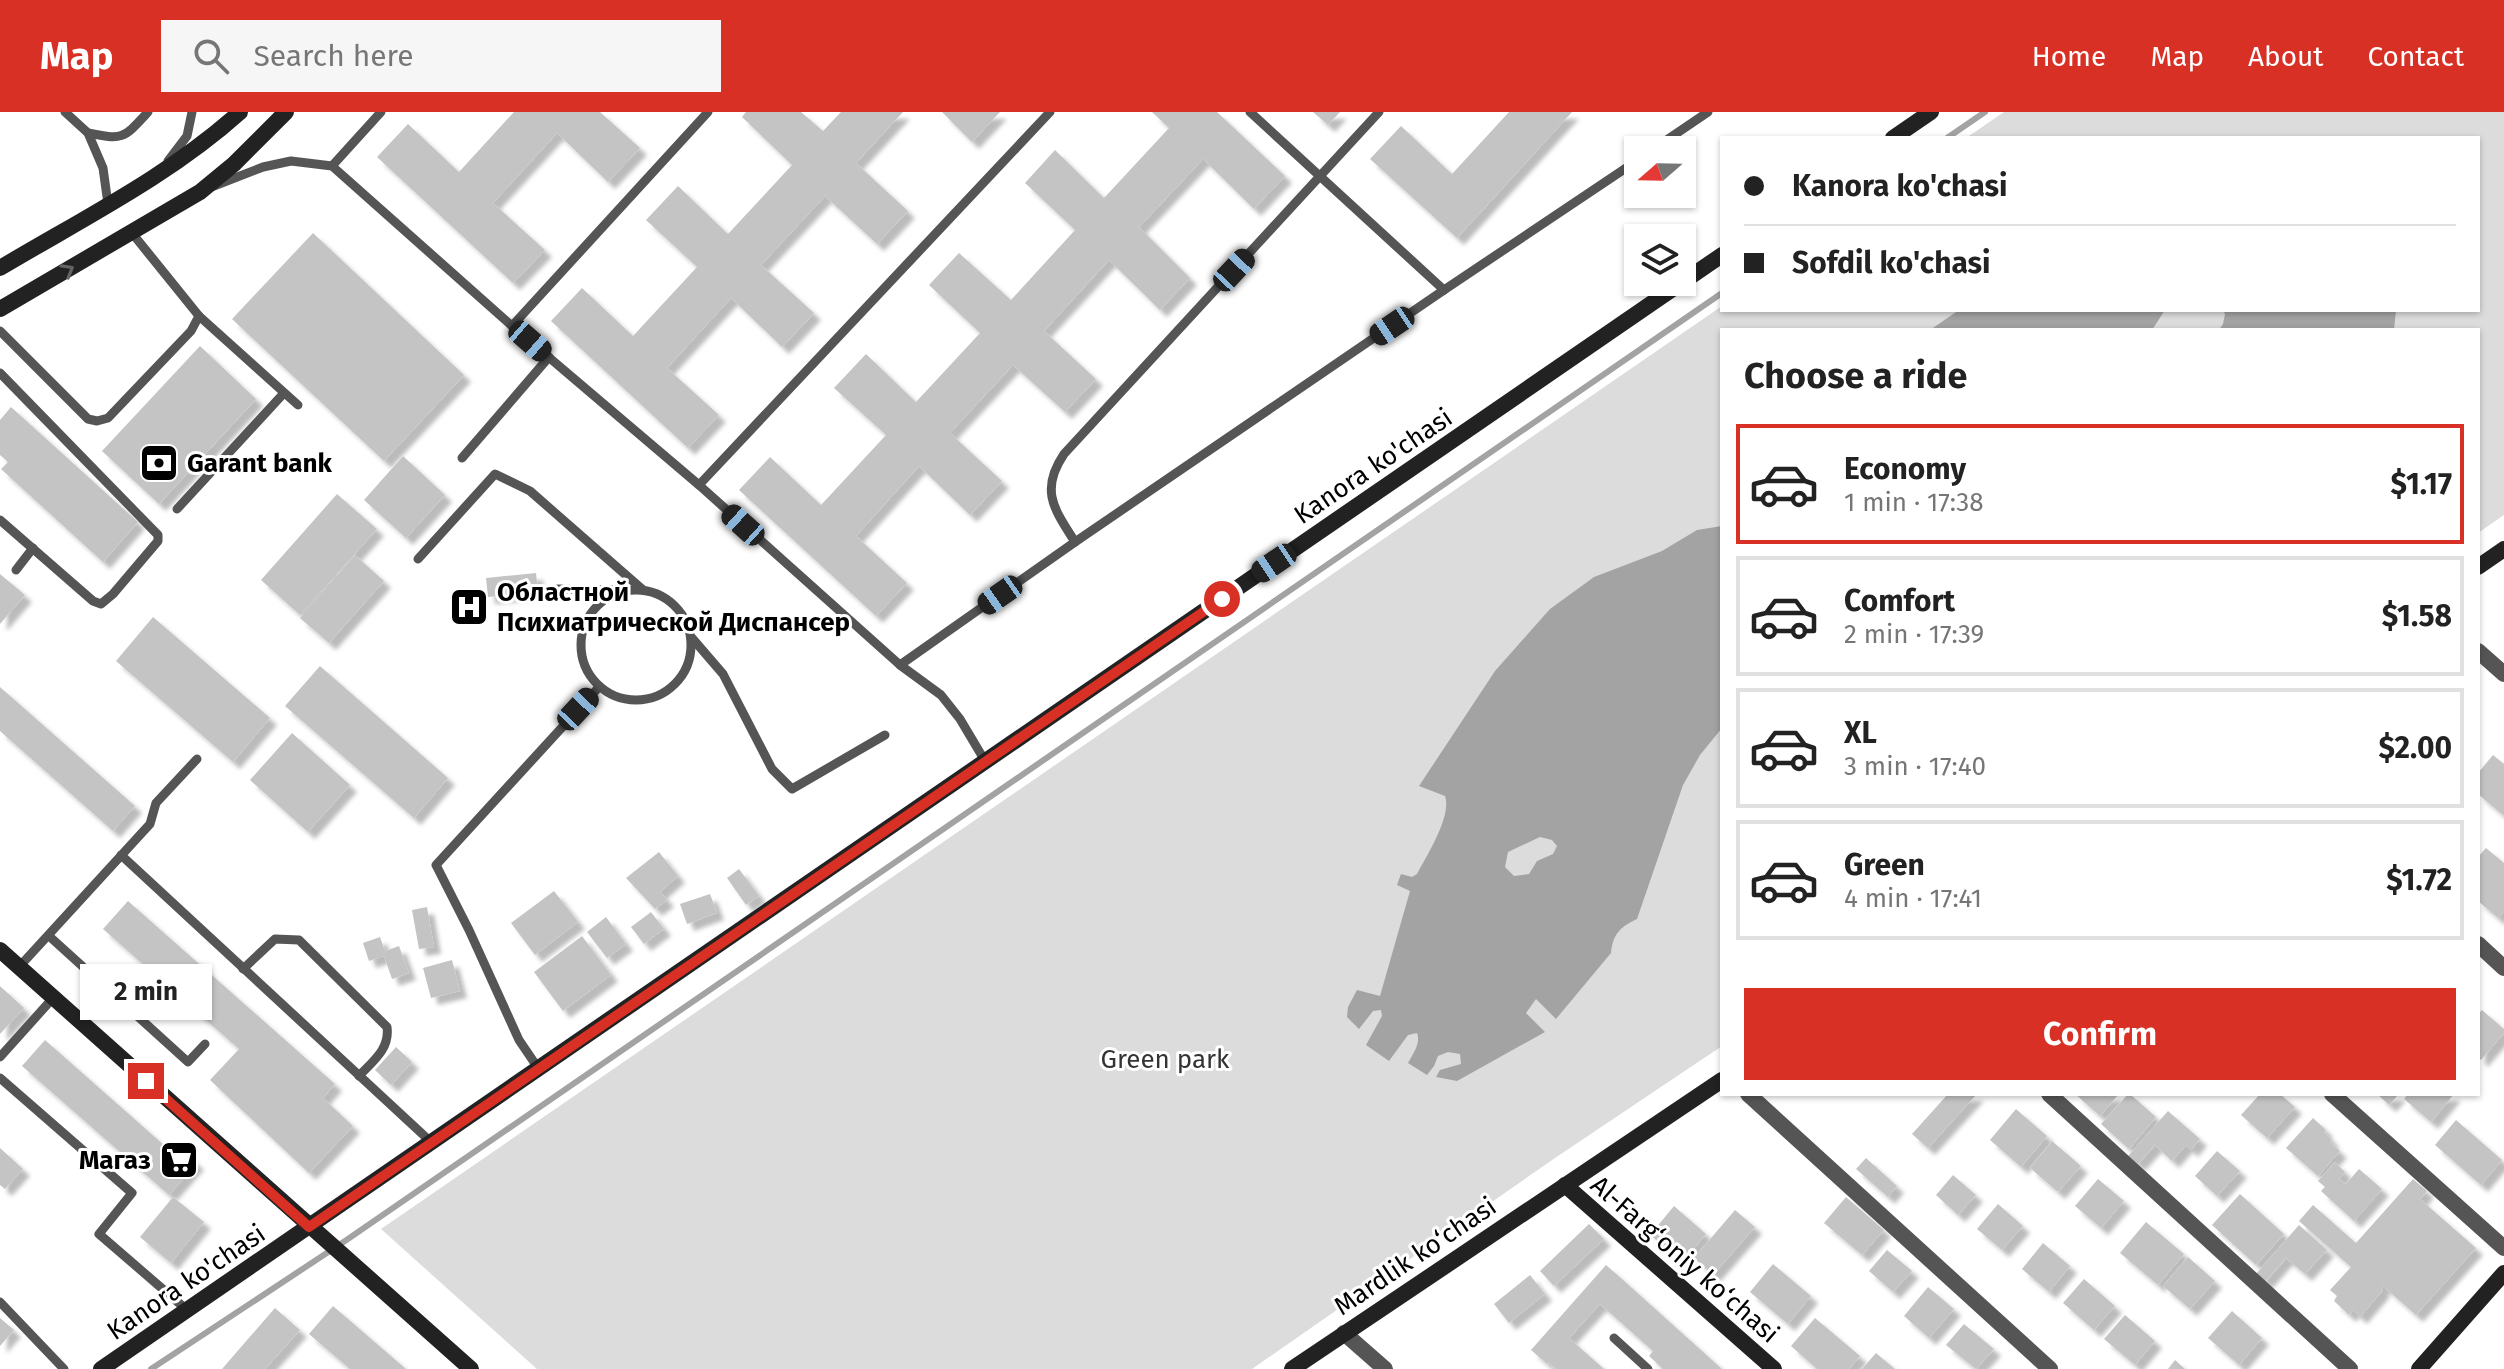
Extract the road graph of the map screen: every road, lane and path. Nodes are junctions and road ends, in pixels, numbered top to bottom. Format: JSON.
{"nodes":[{"id":1,"x":65,"y":112,"type":"edge"},
{"id":2,"x":148,"y":112,"type":"edge"},
{"id":3,"x":192,"y":112,"type":"edge"},
{"id":4,"x":240,"y":112,"type":"edge"},
{"id":5,"x":286,"y":112,"type":"edge"},
{"id":6,"x":381,"y":112,"type":"edge"},
{"id":7,"x":708,"y":112,"type":"edge"},
{"id":8,"x":1050,"y":112,"type":"edge"},
{"id":9,"x":1250,"y":112,"type":"edge"},
{"id":10,"x":1379,"y":112,"type":"edge"},
{"id":11,"x":1708,"y":112,"type":"edge"},
{"id":12,"x":1931,"y":112,"type":"edge"},
{"id":13,"x":88,"y":133,"type":"junction"},
{"id":14,"x":1673,"y":136,"type":"edge"},
{"id":15,"x":1896,"y":136,"type":"edge"},
{"id":16,"x":332,"y":166,"type":"junction"},
{"id":17,"x":1624,"y":169,"type":"edge"},
{"id":18,"x":156,"y":176,"type":"junction"},
{"id":19,"x":1320,"y":177,"type":"junction"},
{"id":20,"x":200,"y":192,"type":"junction"},
{"id":21,"x":108,"y":204,"type":"junction"},
{"id":22,"x":132,"y":233,"type":"junction"},
{"id":23,"x":1720,"y":256,"type":"edge"},
{"id":24,"x":0,"y":268,"type":"edge"},
{"id":25,"x":1444,"y":290,"type":"junction"},
{"id":26,"x":0,"y":309,"type":"edge"},
{"id":27,"x":199,"y":316,"type":"junction"},
{"id":28,"x":512,"y":326,"type":"junction"},
{"id":29,"x":0,"y":331,"type":"edge"},
{"id":30,"x":549,"y":357,"type":"junction"},
{"id":31,"x":0,"y":373,"type":"edge"},
{"id":32,"x":284,"y":393,"type":"junction"},
{"id":33,"x":298,"y":405,"type":"dead end"},
{"id":34,"x":462,"y":458,"type":"dead end"},
{"id":35,"x":699,"y":485,"type":"junction"},
{"id":36,"x":177,"y":509,"type":"dead end"},
{"id":37,"x":0,"y":520,"type":"edge"},
{"id":38,"x":1075,"y":542,"type":"junction"},
{"id":39,"x":33,"y":548,"type":"junction"},
{"id":40,"x":2504,"y":549,"type":"edge"},
{"id":41,"x":418,"y":559,"type":"dead end"},
{"id":42,"x":2480,"y":566,"type":"edge"},
{"id":43,"x":16,"y":570,"type":"dead end"},
{"id":44,"x":558,"y":589,"type":"dead end"},
{"id":45,"x":643,"y":590,"type":"junction"},
{"id":46,"x":625,"y":591,"type":"junction"},
{"id":47,"x":692,"y":638,"type":"junction"},
{"id":48,"x":2480,"y":653,"type":"edge"},
{"id":49,"x":900,"y":665,"type":"junction"},
{"id":50,"x":2504,"y":674,"type":"edge"},
{"id":51,"x":599,"y":687,"type":"junction"},
{"id":52,"x":885,"y":735,"type":"dead end"},
{"id":53,"x":197,"y":759,"type":"dead end"},
{"id":54,"x":985,"y":761,"type":"junction"},
{"id":55,"x":121,"y":855,"type":"junction"},
{"id":56,"x":49,"y":936,"type":"junction"},
{"id":57,"x":2480,"y":946,"type":"edge"},
{"id":58,"x":0,"y":950,"type":"edge"},
{"id":59,"x":19,"y":967,"type":"junction"},
{"id":60,"x":2504,"y":968,"type":"edge"},
{"id":61,"x":243,"y":969,"type":"junction"},
{"id":62,"x":53,"y":998,"type":"junction"},
{"id":63,"x":205,"y":1044,"type":"dead end"},
{"id":64,"x":0,"y":1057,"type":"edge"},
{"id":65,"x":538,"y":1068,"type":"junction"},
{"id":66,"x":359,"y":1076,"type":"junction"},
{"id":67,"x":0,"y":1078,"type":"edge"},
{"id":68,"x":1720,"y":1081,"type":"edge"},
{"id":69,"x":1750,"y":1096,"type":"edge"},
{"id":70,"x":2051,"y":1096,"type":"edge"},
{"id":71,"x":2334,"y":1096,"type":"edge"},
{"id":72,"x":431,"y":1142,"type":"junction"},
{"id":73,"x":1565,"y":1185,"type":"junction"},
{"id":74,"x":309,"y":1227,"type":"junction"},
{"id":75,"x":2504,"y":1248,"type":"edge"},
{"id":76,"x":2504,"y":1273,"type":"edge"},
{"id":77,"x":0,"y":1302,"type":"edge"},
{"id":78,"x":187,"y":1310,"type":"junction"},
{"id":79,"x":1344,"y":1333,"type":"junction"},
{"id":80,"x":1614,"y":1338,"type":"dead end"},
{"id":81,"x":64,"y":1369,"type":"edge"},
{"id":82,"x":101,"y":1369,"type":"edge"},
{"id":83,"x":471,"y":1369,"type":"edge"},
{"id":84,"x":1292,"y":1369,"type":"edge"},
{"id":85,"x":1385,"y":1369,"type":"edge"},
{"id":86,"x":1648,"y":1369,"type":"edge"},
{"id":87,"x":1774,"y":1369,"type":"edge"},
{"id":88,"x":2050,"y":1369,"type":"edge"},
{"id":89,"x":2350,"y":1369,"type":"edge"},
{"id":90,"x":2419,"y":1369,"type":"edge"}],
"edges":[{"from":1,"to":13,"type":"lane"},
{"from":2,"to":13,"type":"lane"},
{"from":3,"to":18,"type":"lane"},
{"from":4,"to":18,"type":"street"},
{"from":5,"to":20,"type":"street"},
{"from":6,"to":16,"type":"lane"},
{"from":7,"to":28,"type":"lane"},
{"from":8,"to":35,"type":"lane"},
{"from":9,"to":19,"type":"lane"},
{"from":10,"to":19,"type":"lane"},
{"from":11,"to":14,"type":"lane"},
{"from":12,"to":15,"type":"street"},
{"from":13,"to":21,"type":"lane"},
{"from":16,"to":20,"type":"lane"},
{"from":16,"to":28,"type":"lane"},
{"from":17,"to":25,"type":"lane"},
{"from":18,"to":21,"type":"street"},
{"from":19,"to":25,"type":"lane"},
{"from":19,"to":38,"type":"lane"},
{"from":20,"to":22,"type":"street"},
{"from":21,"to":24,"type":"street"},
{"from":26,"to":22,"type":"street","one_way":true},
{"from":22,"to":27,"type":"lane"},
{"from":23,"to":54,"type":"street","name":"Kanora ko'chasi"},
{"from":25,"to":38,"type":"lane"},
{"from":27,"to":29,"type":"lane"},
{"from":27,"to":32,"type":"lane"},
{"from":28,"to":30,"type":"lane"},
{"from":30,"to":34,"type":"lane"},
{"from":30,"to":35,"type":"lane"},
{"from":31,"to":39,"type":"lane"},
{"from":32,"to":33,"type":"lane"},
{"from":32,"to":36,"type":"lane"},
{"from":35,"to":49,"type":"lane"},
{"from":37,"to":39,"type":"lane"},
{"from":38,"to":49,"type":"lane"},
{"from":39,"to":43,"type":"lane"},
{"from":40,"to":42,"type":"street"},
{"from":41,"to":45,"type":"lane"},
{"from":44,"to":46,"type":"lane"},
{"from":45,"to":46,"type":"lane"},
{"from":45,"to":47,"type":"lane"},
{"from":46,"to":51,"type":"lane"},
{"from":47,"to":51,"type":"lane"},
{"from":47,"to":52,"type":"lane"},
{"from":48,"to":50,"type":"street"},
{"from":49,"to":54,"type":"lane"},
{"from":51,"to":65,"type":"lane"},
{"from":53,"to":55,"type":"lane"},
{"from":54,"to":65,"type":"street","name":"Kanora ko'chasi"},
{"from":55,"to":56,"type":"lane"},
{"from":55,"to":61,"type":"lane"},
{"from":56,"to":59,"type":"lane"},
{"from":56,"to":63,"type":"lane"},
{"from":57,"to":60,"type":"street"},
{"from":58,"to":59,"type":"street"},
{"from":59,"to":62,"type":"street"},
{"from":61,"to":66,"type":"lane"},
{"from":61,"to":66,"type":"lane"},
{"from":62,"to":64,"type":"lane"},
{"from":62,"to":74,"type":"street"},
{"from":65,"to":72,"type":"street","name":"Kanora ko'chasi"},
{"from":66,"to":72,"type":"lane"},
{"from":67,"to":78,"type":"lane"},
{"from":68,"to":73,"type":"street","name":"Mardlik ko‘chasi"},
{"from":69,"to":88,"type":"street"},
{"from":70,"to":89,"type":"street"},
{"from":71,"to":75,"type":"street"},
{"from":72,"to":74,"type":"street","name":"Kanora ko'chasi"},
{"from":73,"to":79,"type":"street","name":"Mardlik ko‘chasi"},
{"from":73,"to":87,"type":"street","name":"Al-Farg‘oniy ko‘chasi"},
{"from":74,"to":78,"type":"street","name":"Kanora ko'chasi"},
{"from":74,"to":83,"type":"street"},
{"from":76,"to":90,"type":"street"},
{"from":77,"to":81,"type":"lane"},
{"from":78,"to":82,"type":"street","name":"Kanora ko'chasi"},
{"from":79,"to":84,"type":"street","name":"Mardlik ko‘chasi"},
{"from":79,"to":85,"type":"street"},
{"from":80,"to":86,"type":"lane"}]}
